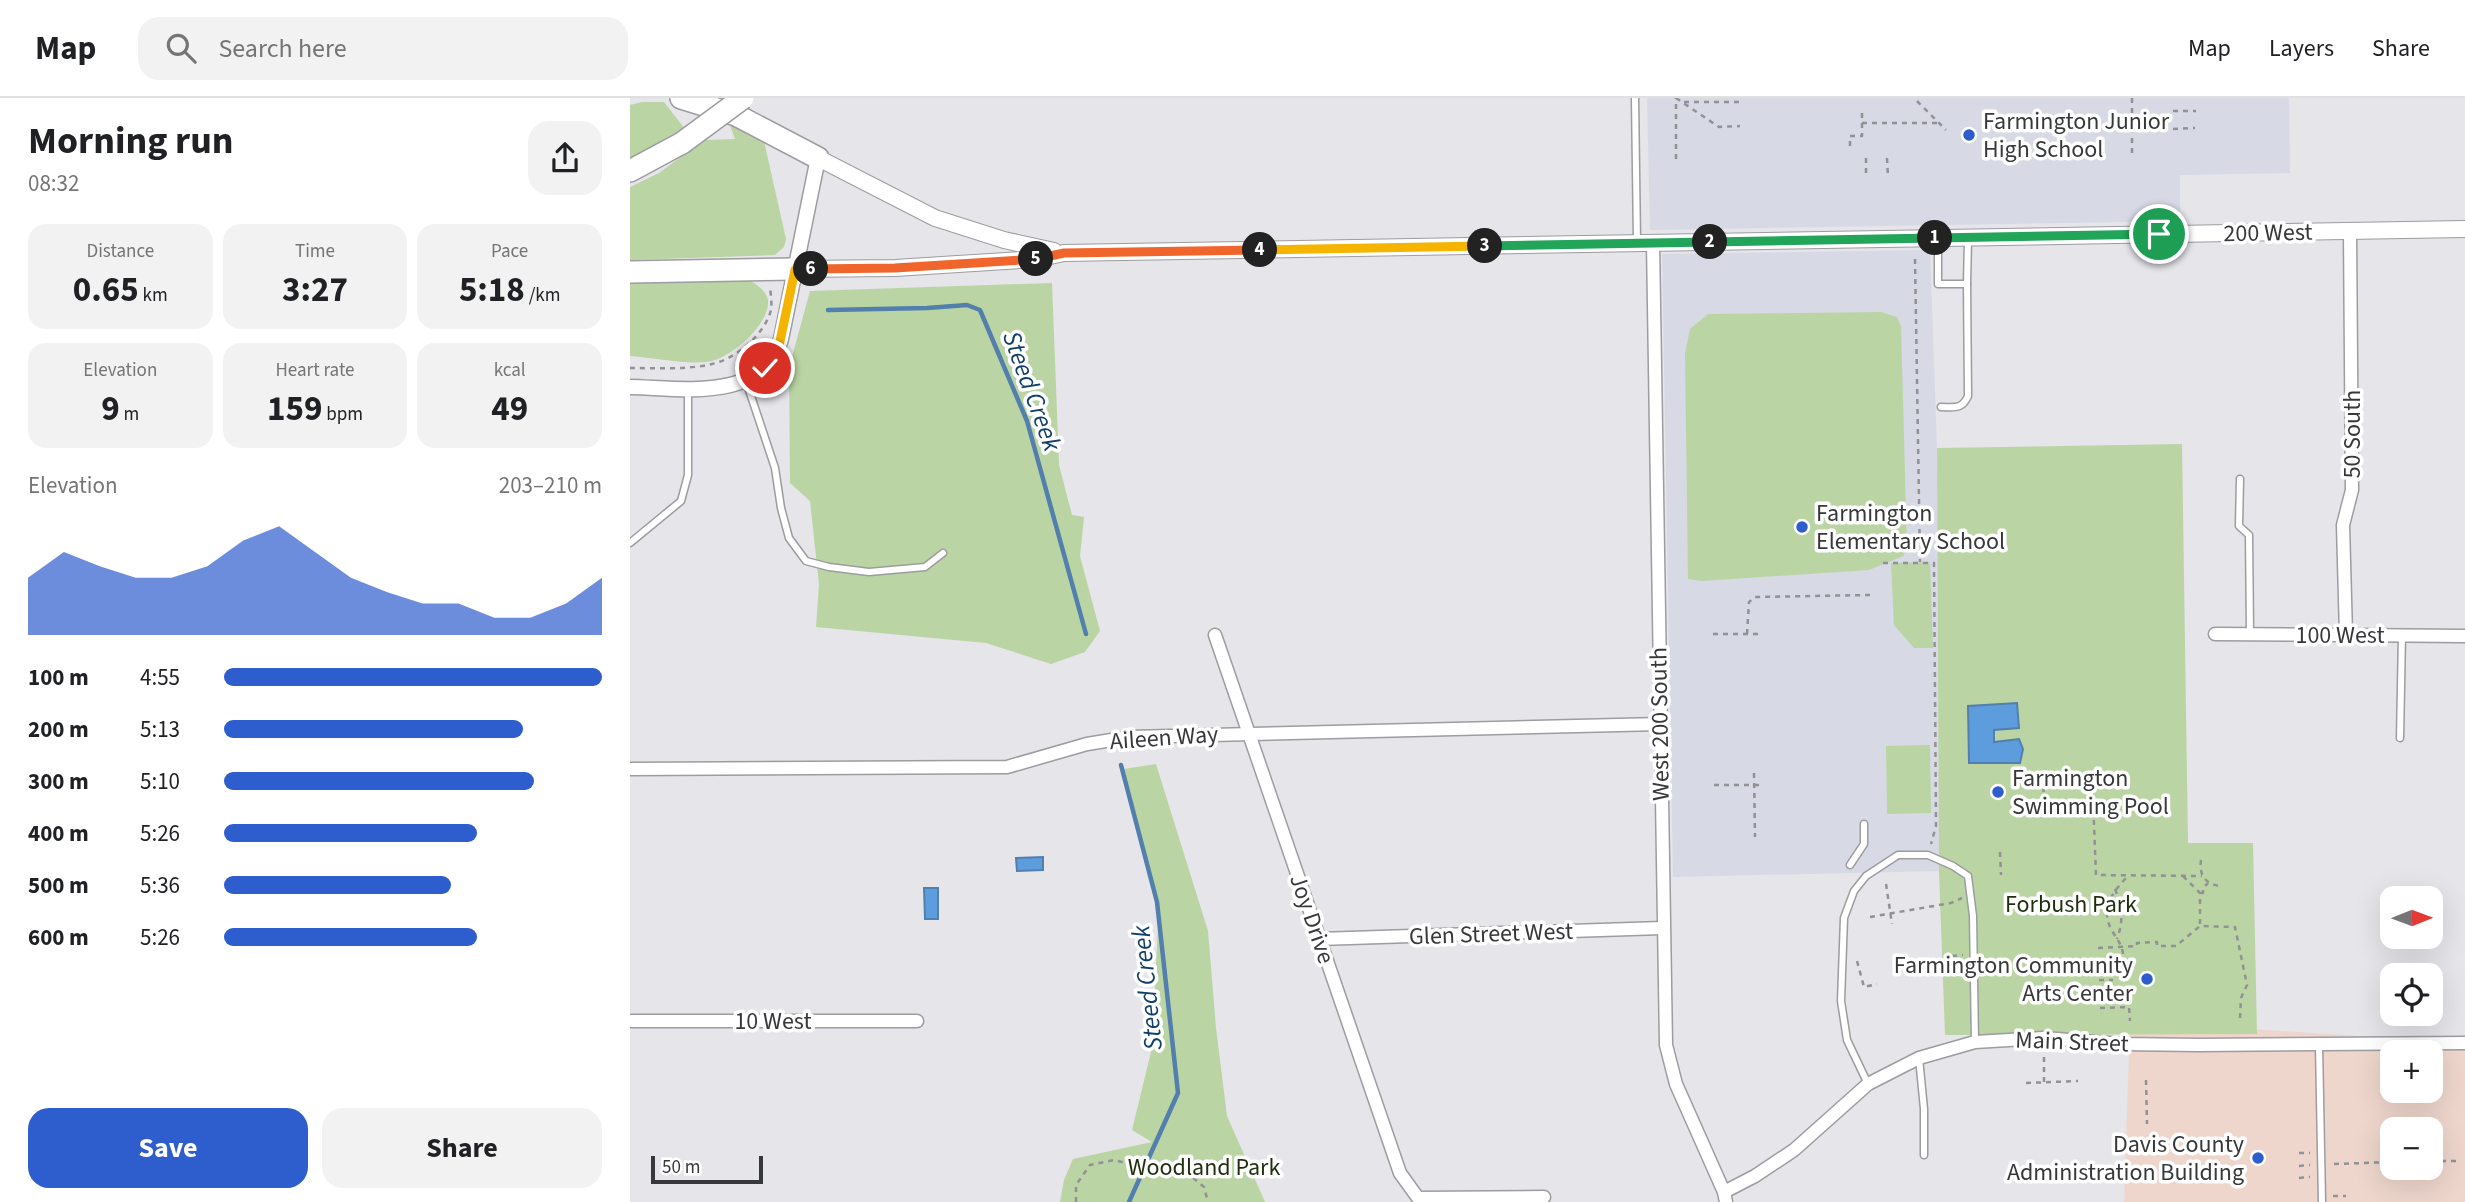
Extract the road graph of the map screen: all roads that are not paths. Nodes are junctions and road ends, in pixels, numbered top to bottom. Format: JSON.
{"nodes":[{"id":1,"x":681,"y":98,"type":"edge"},
{"id":2,"x":743,"y":98,"type":"edge"},
{"id":3,"x":1635,"y":98,"type":"edge"},
{"id":4,"x":818,"y":158,"type":"junction"},
{"id":5,"x":630,"y":171,"type":"edge"},
{"id":6,"x":2465,"y":229,"type":"edge"},
{"id":7,"x":2350,"y":231,"type":"junction"},
{"id":8,"x":1938,"y":238,"type":"junction"},
{"id":9,"x":1968,"y":238,"type":"junction"},
{"id":10,"x":1645,"y":243,"type":"junction"},
{"id":11,"x":1064,"y":253,"type":"junction"},
{"id":12,"x":795,"y":270,"type":"junction"},
{"id":13,"x":630,"y":272,"type":"edge"},
{"id":14,"x":1967,"y":284,"type":"junction"},
{"id":15,"x":746,"y":381,"type":"junction"},
{"id":16,"x":630,"y":387,"type":"edge"},
{"id":17,"x":688,"y":388,"type":"junction"},
{"id":18,"x":1941,"y":407,"type":"dead end"},
{"id":19,"x":2240,"y":478,"type":"dead end"},
{"id":20,"x":630,"y":542,"type":"edge"},
{"id":21,"x":943,"y":553,"type":"dead end"},
{"id":22,"x":1215,"y":635,"type":"dead end"},
{"id":23,"x":2216,"y":635,"type":"dead end"},
{"id":24,"x":2250,"y":635,"type":"junction"},
{"id":25,"x":2346,"y":635,"type":"junction"},
{"id":26,"x":2402,"y":635,"type":"junction"},
{"id":27,"x":2465,"y":636,"type":"edge"},
{"id":28,"x":1660,"y":724,"type":"junction"},
{"id":29,"x":1247,"y":734,"type":"junction"},
{"id":30,"x":2400,"y":738,"type":"dead end"},
{"id":31,"x":630,"y":769,"type":"edge"},
{"id":32,"x":1864,"y":824,"type":"dead end"},
{"id":33,"x":1850,"y":866,"type":"dead end"},
{"id":34,"x":1662,"y":928,"type":"junction"},
{"id":35,"x":1319,"y":939,"type":"junction"},
{"id":36,"x":630,"y":1021,"type":"edge"},
{"id":37,"x":917,"y":1021,"type":"dead end"},
{"id":38,"x":1975,"y":1042,"type":"junction"},
{"id":39,"x":2465,"y":1043,"type":"edge"},
{"id":40,"x":2319,"y":1045,"type":"junction"},
{"id":41,"x":1919,"y":1058,"type":"junction"},
{"id":42,"x":1868,"y":1084,"type":"junction"},
{"id":43,"x":1924,"y":1155,"type":"dead end"},
{"id":44,"x":1544,"y":1196,"type":"dead end"},
{"id":45,"x":1725,"y":1197,"type":"edge"},
{"id":46,"x":2322,"y":1199,"type":"edge"}],
"edges":[{"from":1,"to":4,"type":"highway"},
{"from":2,"to":5,"type":"highway","bridge":true},
{"from":3,"to":10,"type":"lane"},
{"from":4,"to":11,"type":"main road"},
{"from":4,"to":12,"type":"street"},
{"from":6,"to":7,"type":"main road","name":"200 West"},
{"from":7,"to":9,"type":"main road","name":"200 West"},
{"from":7,"to":25,"type":"street","name":"50 South"},
{"from":8,"to":9,"type":"main road","name":"200 West"},
{"from":8,"to":10,"type":"main road","name":"200 West"},
{"from":8,"to":14,"type":"lane"},
{"from":9,"to":14,"type":"lane"},
{"from":10,"to":11,"type":"main road","name":"200 West"},
{"from":10,"to":28,"type":"street","name":"West 200 South"},
{"from":11,"to":12,"type":"main road"},
{"from":12,"to":13,"type":"highway"},
{"from":12,"to":15,"type":"street"},
{"from":14,"to":18,"type":"lane"},
{"from":15,"to":17,"type":"street"},
{"from":15,"to":21,"type":"lane"},
{"from":16,"to":17,"type":"street"},
{"from":17,"to":20,"type":"lane"},
{"from":19,"to":24,"type":"lane"},
{"from":22,"to":29,"type":"street","name":"Joy Drive"},
{"from":23,"to":24,"type":"street","name":"100 West"},
{"from":24,"to":25,"type":"street","name":"100 West"},
{"from":25,"to":26,"type":"street","name":"100 West"},
{"from":26,"to":27,"type":"street","name":"100 West"},
{"from":26,"to":30,"type":"lane"},
{"from":28,"to":29,"type":"street","name":"Aileen Way"},
{"from":28,"to":34,"type":"street","name":"West 200 South"},
{"from":29,"to":31,"type":"street","name":"Aileen Way"},
{"from":29,"to":35,"type":"street","name":"Joy Drive"},
{"from":32,"to":33,"type":"lane"},
{"from":34,"to":35,"type":"street","name":"Glen Street West"},
{"from":34,"to":45,"type":"street","name":"West 200 South"},
{"from":35,"to":44,"type":"street","name":"Joy Drive"},
{"from":36,"to":37,"type":"street","name":"10 West"},
{"from":38,"to":40,"type":"street","name":"Main Street"},
{"from":38,"to":41,"type":"street","name":"Main Street"},
{"from":38,"to":42,"type":"lane"},
{"from":39,"to":40,"type":"street","name":"Main Street"},
{"from":40,"to":46,"type":"lane"},
{"from":41,"to":42,"type":"street","name":"Main Street"},
{"from":41,"to":43,"type":"lane"},
{"from":42,"to":45,"type":"street","name":"Main Street"}]}
